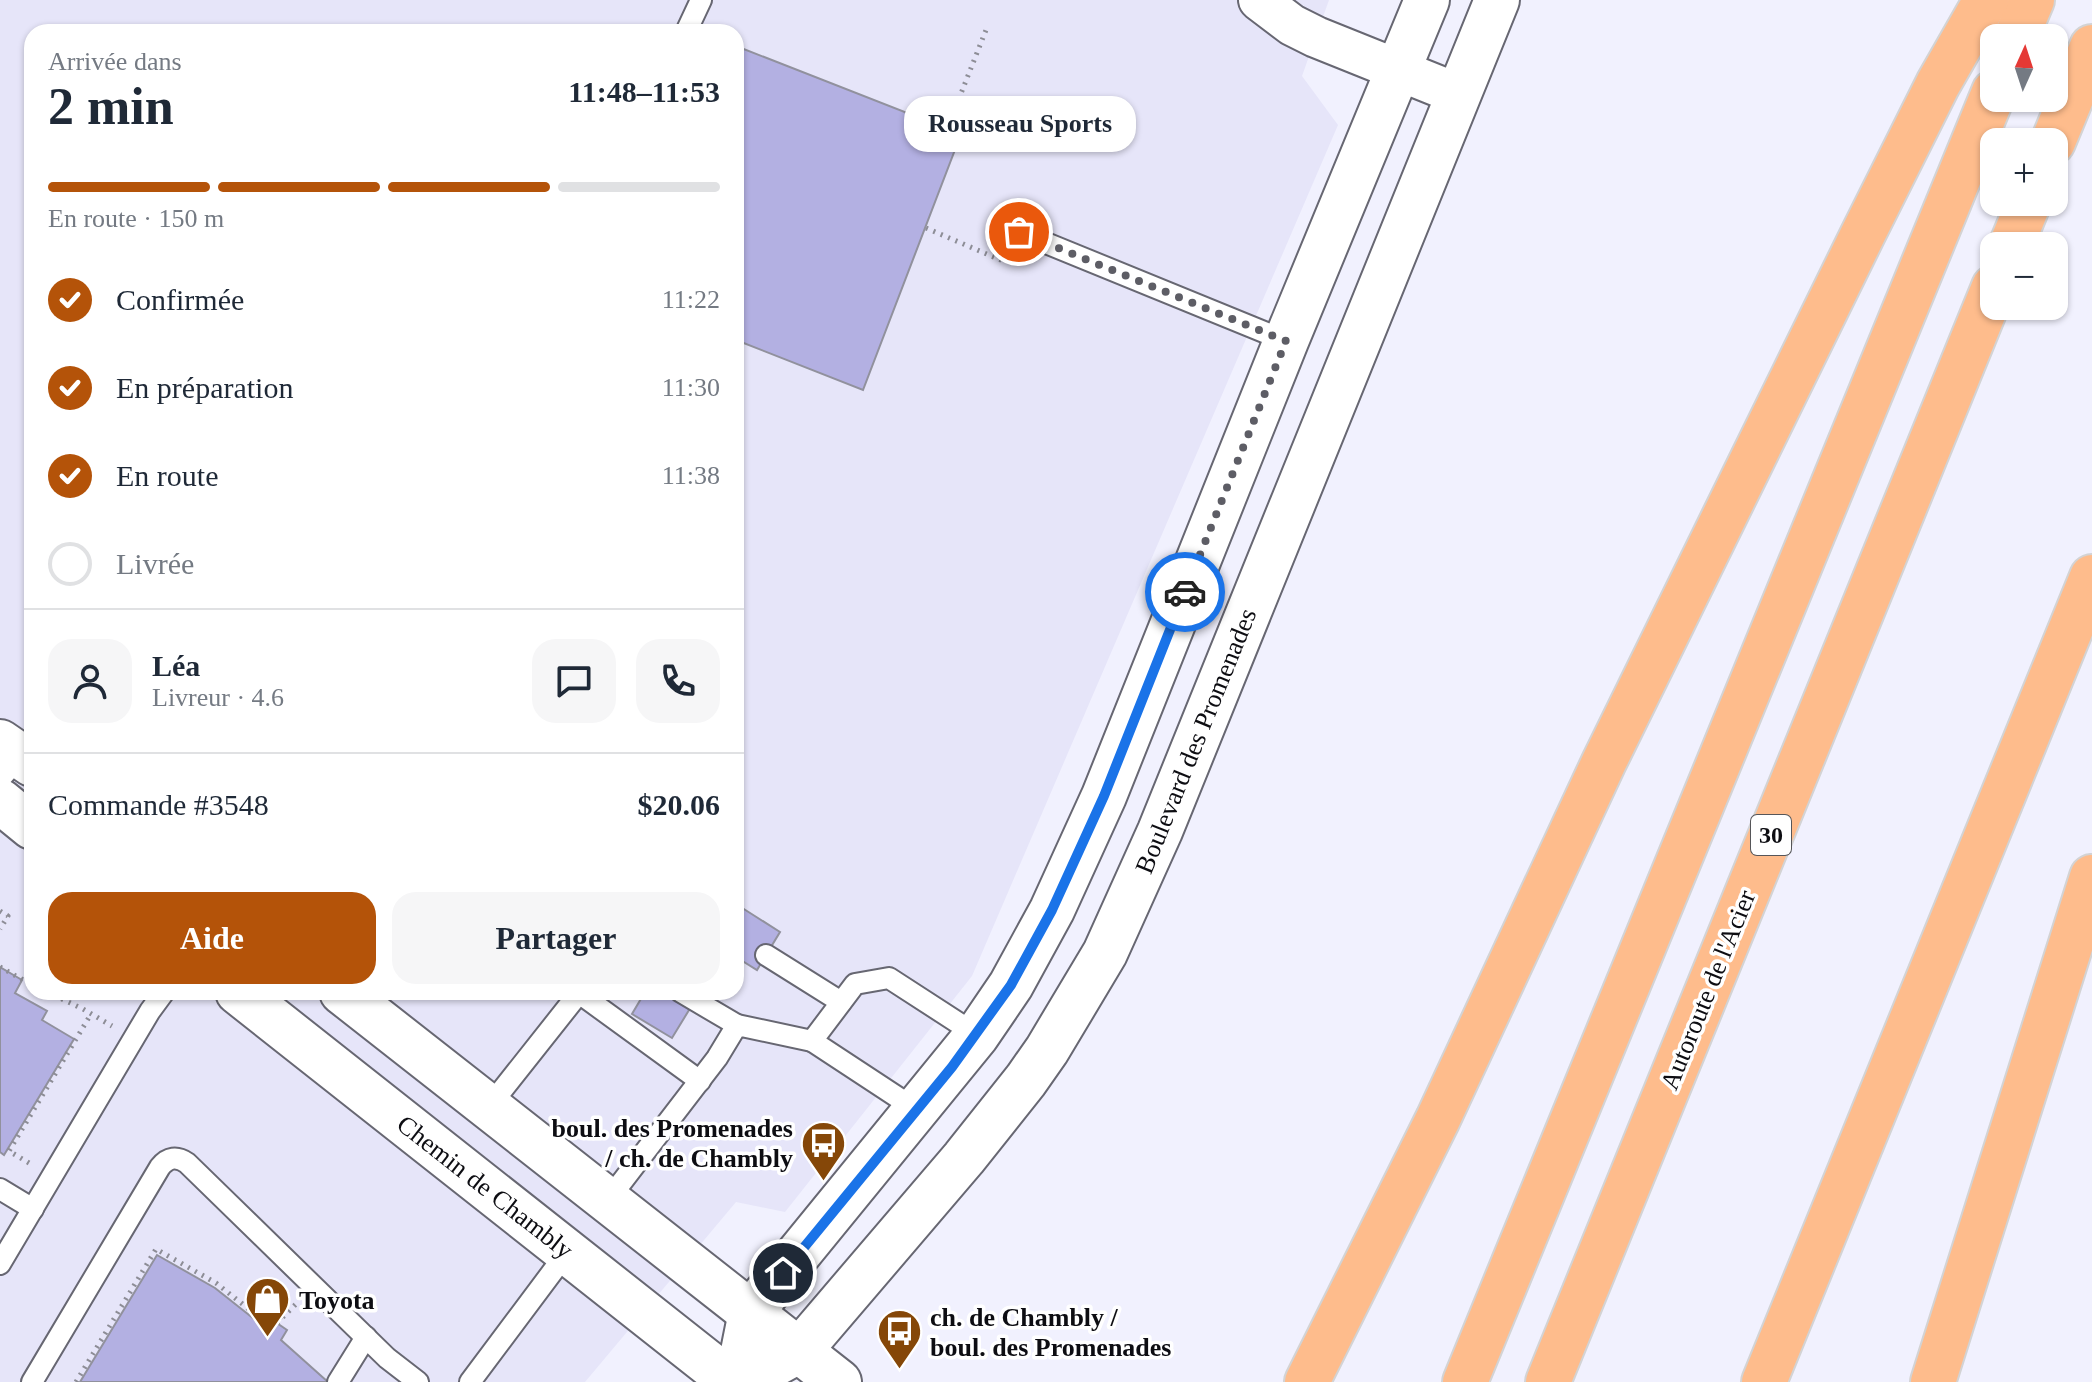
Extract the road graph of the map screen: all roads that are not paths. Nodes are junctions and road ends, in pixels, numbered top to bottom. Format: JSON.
{"nodes":[{"id":1,"x":701,"y":0,"type":"edge"},
{"id":2,"x":1259,"y":0,"type":"edge"},
{"id":3,"x":1427,"y":0,"type":"edge"},
{"id":4,"x":1497,"y":0,"type":"edge"},
{"id":5,"x":1986,"y":0,"type":"edge"},
{"id":6,"x":2032,"y":0,"type":"edge"},
{"id":7,"x":690,"y":24,"type":"edge"},
{"id":8,"x":2022,"y":24,"type":"edge"},
{"id":9,"x":2092,"y":47,"type":"edge"},
{"id":10,"x":1399,"y":70,"type":"junction"},
{"id":11,"x":1458,"y":94,"type":"junction"},
{"id":12,"x":1986,"y":112,"type":"edge"},
{"id":13,"x":2059,"y":128,"type":"edge"},
{"id":14,"x":1019,"y":232,"type":"dead end"},
{"id":15,"x":1981,"y":320,"type":"edge"},
{"id":16,"x":1286,"y":341,"type":"junction"},
{"id":17,"x":2092,"y":577,"type":"edge"},
{"id":18,"x":0,"y":801,"type":"edge"},
{"id":19,"x":24,"y":820,"type":"edge"},
{"id":20,"x":2092,"y":877,"type":"edge"},
{"id":21,"x":766,"y":955,"type":"dead end"},
{"id":22,"x":158,"y":1000,"type":"edge"},
{"id":23,"x":248,"y":1000,"type":"edge"},
{"id":24,"x":352,"y":1000,"type":"edge"},
{"id":25,"x":573,"y":1000,"type":"edge"},
{"id":26,"x":590,"y":1000,"type":"edge"},
{"id":27,"x":695,"y":1000,"type":"edge"},
{"id":28,"x":841,"y":1002,"type":"junction"},
{"id":29,"x":737,"y":1025,"type":"junction"},
{"id":30,"x":977,"y":1035,"type":"junction"},
{"id":31,"x":812,"y":1041,"type":"junction"},
{"id":32,"x":700,"y":1081,"type":"junction"},
{"id":33,"x":488,"y":1108,"type":"junction"},
{"id":34,"x":917,"y":1110,"type":"junction"},
{"id":35,"x":0,"y":1189,"type":"edge"},
{"id":36,"x":608,"y":1200,"type":"junction"},
{"id":37,"x":33,"y":1209,"type":"junction"},
{"id":38,"x":568,"y":1251,"type":"junction"},
{"id":39,"x":0,"y":1264,"type":"edge"},
{"id":40,"x":751,"y":1312,"type":"junction"},
{"id":41,"x":366,"y":1337,"type":"junction"},
{"id":42,"x":800,"y":1350,"type":"junction"},
{"id":43,"x":32,"y":1382,"type":"edge"},
{"id":44,"x":338,"y":1382,"type":"edge"},
{"id":45,"x":418,"y":1382,"type":"edge"},
{"id":46,"x":470,"y":1382,"type":"edge"},
{"id":47,"x":737,"y":1382,"type":"edge"},
{"id":48,"x":839,"y":1382,"type":"edge"},
{"id":49,"x":1307,"y":1382,"type":"edge"},
{"id":50,"x":1465,"y":1382,"type":"edge"},
{"id":51,"x":1548,"y":1382,"type":"edge"},
{"id":52,"x":1764,"y":1382,"type":"edge"},
{"id":53,"x":1933,"y":1382,"type":"edge"}],
"edges":[{"from":1,"to":7,"type":"lane"},
{"from":2,"to":10,"type":"street"},
{"from":3,"to":10,"type":"street"},
{"from":4,"to":11,"type":"street","name":"Boulevard des Promenades"},
{"from":5,"to":49,"type":"highway"},
{"from":6,"to":8,"type":"highway"},
{"from":9,"to":13,"type":"highway"},
{"from":10,"to":11,"type":"street"},
{"from":10,"to":16,"type":"street"},
{"from":11,"to":42,"type":"street","name":"Boulevard des Promenades"},
{"from":12,"to":50,"type":"highway"},
{"from":14,"to":16,"type":"lane"},
{"from":15,"to":51,"type":"highway","name":"Autoroute de l'Acier","number":"30"},
{"from":16,"to":30,"type":"street"},
{"from":17,"to":52,"type":"highway"},
{"from":18,"to":19,"type":"street"},
{"from":20,"to":53,"type":"highway"},
{"from":21,"to":28,"type":"lane"},
{"from":22,"to":37,"type":"lane"},
{"from":23,"to":38,"type":"street","name":"Chemin de Chambly"},
{"from":24,"to":33,"type":"street"},
{"from":25,"to":33,"type":"lane"},
{"from":26,"to":32,"type":"lane"},
{"from":27,"to":29,"type":"lane"},
{"from":28,"to":30,"type":"lane"},
{"from":28,"to":31,"type":"lane"},
{"from":29,"to":31,"type":"lane"},
{"from":29,"to":32,"type":"lane"},
{"from":30,"to":34,"type":"street"},
{"from":31,"to":34,"type":"lane"},
{"from":32,"to":36,"type":"lane"},
{"from":33,"to":36,"type":"street"},
{"from":34,"to":40,"type":"street"},
{"from":35,"to":37,"type":"lane"},
{"from":36,"to":40,"type":"street"},
{"from":37,"to":39,"type":"lane"},
{"from":38,"to":46,"type":"lane"},
{"from":38,"to":47,"type":"street","name":"Chemin de Chambly"},
{"from":40,"to":42,"type":"street"},
{"from":40,"to":47,"type":"street"},
{"from":41,"to":43,"type":"lane"},
{"from":41,"to":44,"type":"lane"},
{"from":41,"to":45,"type":"lane"},
{"from":42,"to":47,"type":"street","name":"Boulevard des Promenades"},
{"from":42,"to":48,"type":"street"}]}
